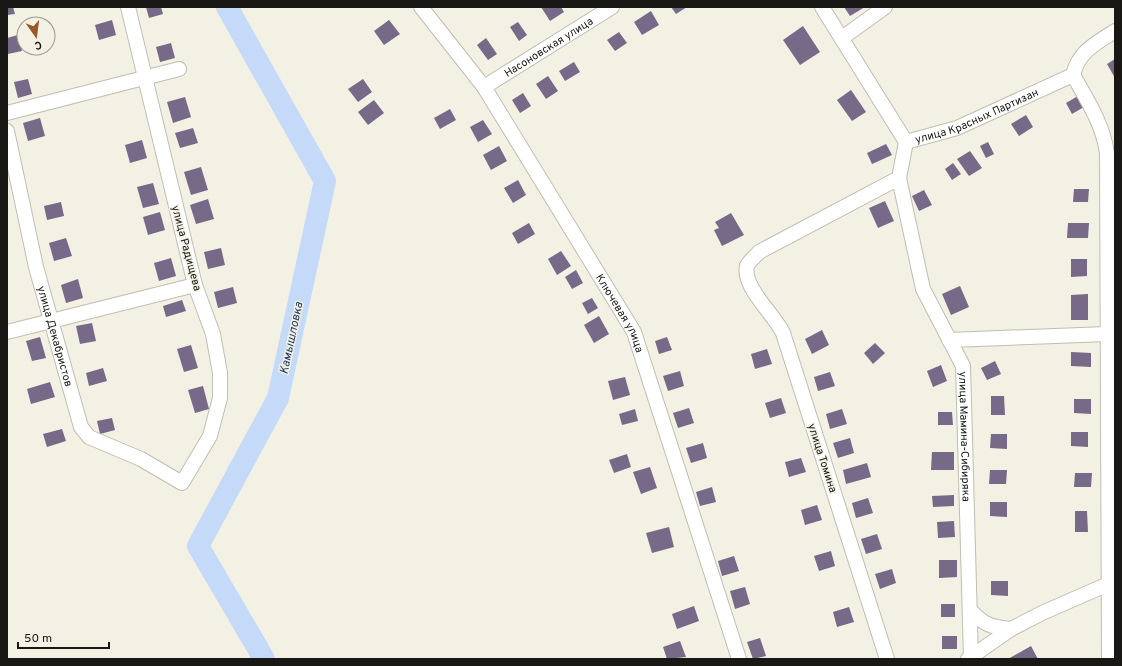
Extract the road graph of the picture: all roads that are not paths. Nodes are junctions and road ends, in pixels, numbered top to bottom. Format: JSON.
{"nodes":[{"id":1,"x":128,"y":7,"type":"edge"},
{"id":2,"x":421,"y":7,"type":"edge"},
{"id":3,"x":612,"y":7,"type":"edge"},
{"id":4,"x":822,"y":7,"type":"edge"},
{"id":5,"x":885,"y":7,"type":"edge"},
{"id":6,"x":1115,"y":31,"type":"edge"},
{"id":7,"x":842,"y":38,"type":"junction"},
{"id":8,"x":179,"y":69,"type":"dead end"},
{"id":9,"x":1073,"y":75,"type":"junction"},
{"id":10,"x":144,"y":78,"type":"junction"},
{"id":11,"x":484,"y":87,"type":"junction"},
{"id":12,"x":7,"y":113,"type":"edge"},
{"id":13,"x":7,"y":130,"type":"edge"},
{"id":14,"x":906,"y":142,"type":"junction"},
{"id":15,"x":899,"y":178,"type":"junction"},
{"id":16,"x":195,"y":285,"type":"junction"},
{"id":17,"x":51,"y":319,"type":"junction"},
{"id":18,"x":7,"y":332,"type":"edge"},
{"id":19,"x":1107,"y":334,"type":"junction"},
{"id":20,"x":950,"y":340,"type":"junction"},
{"id":21,"x":182,"y":483,"type":"joint"},
{"id":22,"x":1112,"y":583,"type":"edge"},
{"id":23,"x":970,"y":610,"type":"junction"},
{"id":24,"x":1011,"y":629,"type":"junction"},
{"id":25,"x":970,"y":658,"type":"edge"},
{"id":26,"x":739,"y":659,"type":"edge"},
{"id":27,"x":887,"y":659,"type":"edge"},
{"id":28,"x":1109,"y":659,"type":"edge"}],
"edges":[{"from":1,"to":10,"type":"street","name":"улица Радищева"},
{"from":2,"to":11,"type":"street","name":"Ключевая улица"},
{"from":3,"to":11,"type":"street","name":"Насоновская улица"},
{"from":4,"to":7,"type":"street"},
{"from":5,"to":7,"type":"street"},
{"from":6,"to":9,"type":"street"},
{"from":7,"to":14,"type":"street"},
{"from":8,"to":10,"type":"street"},
{"from":9,"to":14,"type":"street","name":"улица Красных Партизан"},
{"from":9,"to":19,"type":"street"},
{"from":10,"to":12,"type":"street"},
{"from":10,"to":16,"type":"street","name":"улица Радищева"},
{"from":11,"to":26,"type":"street","name":"Ключевая улица"},
{"from":13,"to":17,"type":"street","name":"улица Декабристов"},
{"from":14,"to":15,"type":"street","name":"улица Красных Партизан"},
{"from":15,"to":20,"type":"street","name":"улица Мамина-Сибиряка"},
{"from":15,"to":27,"type":"street","name":"улица Томина"},
{"from":16,"to":17,"type":"street"},
{"from":16,"to":21,"type":"street","name":"улица Радищева"},
{"from":17,"to":18,"type":"street"},
{"from":17,"to":21,"type":"street","name":"улица Декабристов"},
{"from":19,"to":20,"type":"street"},
{"from":19,"to":22,"type":"street"},
{"from":20,"to":23,"type":"street","name":"улица Мамина-Сибиряка"},
{"from":22,"to":24,"type":"street"},
{"from":22,"to":28,"type":"street"},
{"from":23,"to":24,"type":"street"},
{"from":23,"to":25,"type":"street","name":"улица Мамина-Сибиряка"},
{"from":24,"to":25,"type":"street"}]}
